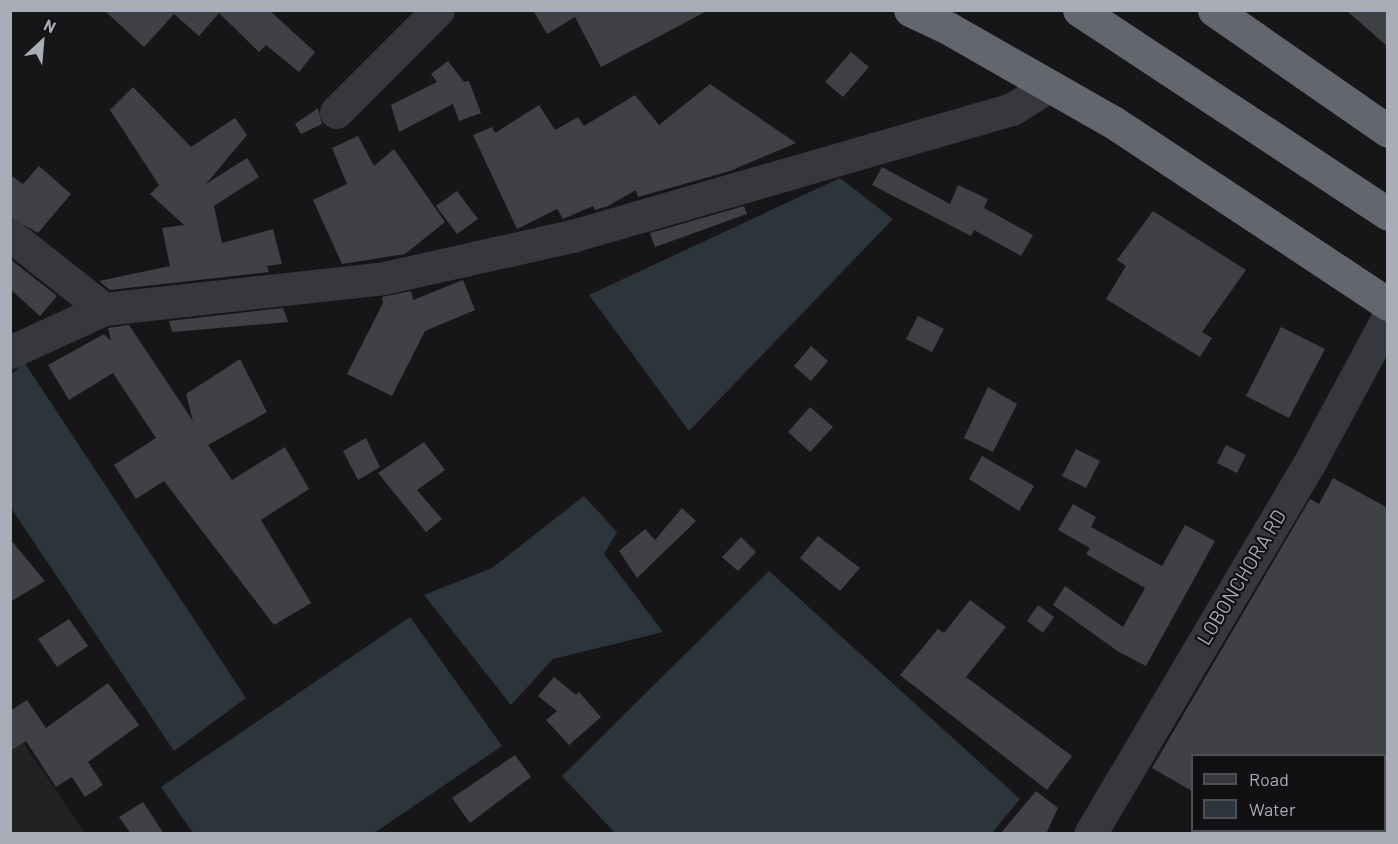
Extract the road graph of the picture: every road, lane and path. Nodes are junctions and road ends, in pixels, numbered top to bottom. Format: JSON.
{"nodes":[{"id":1,"x":438,"y":10,"type":"edge"},
{"id":2,"x":910,"y":10,"type":"edge"},
{"id":3,"x":1079,"y":10,"type":"edge"},
{"id":4,"x":1214,"y":10,"type":"edge"},
{"id":5,"x":1049,"y":86,"type":"junction"},
{"id":6,"x":336,"y":112,"type":"dead end"},
{"id":7,"x":1388,"y":131,"type":"edge"},
{"id":8,"x":1388,"y":214,"type":"edge"},
{"id":9,"x":10,"y":235,"type":"edge"},
{"id":10,"x":1388,"y":304,"type":"edge"},
{"id":11,"x":104,"y":309,"type":"junction"},
{"id":12,"x":1388,"y":317,"type":"edge"},
{"id":13,"x":10,"y":352,"type":"edge"},
{"id":14,"x":1089,"y":834,"type":"edge"}],
"edges":[{"from":1,"to":6,"type":"street"},
{"from":2,"to":5,"type":"highway"},
{"from":3,"to":8,"type":"highway"},
{"from":4,"to":7,"type":"highway"},
{"from":5,"to":10,"type":"highway"},
{"from":5,"to":11,"type":"street"},
{"from":9,"to":11,"type":"street"},
{"from":11,"to":13,"type":"street"},
{"from":12,"to":14,"type":"street","name":"LOBONCHORA RD"}]}
